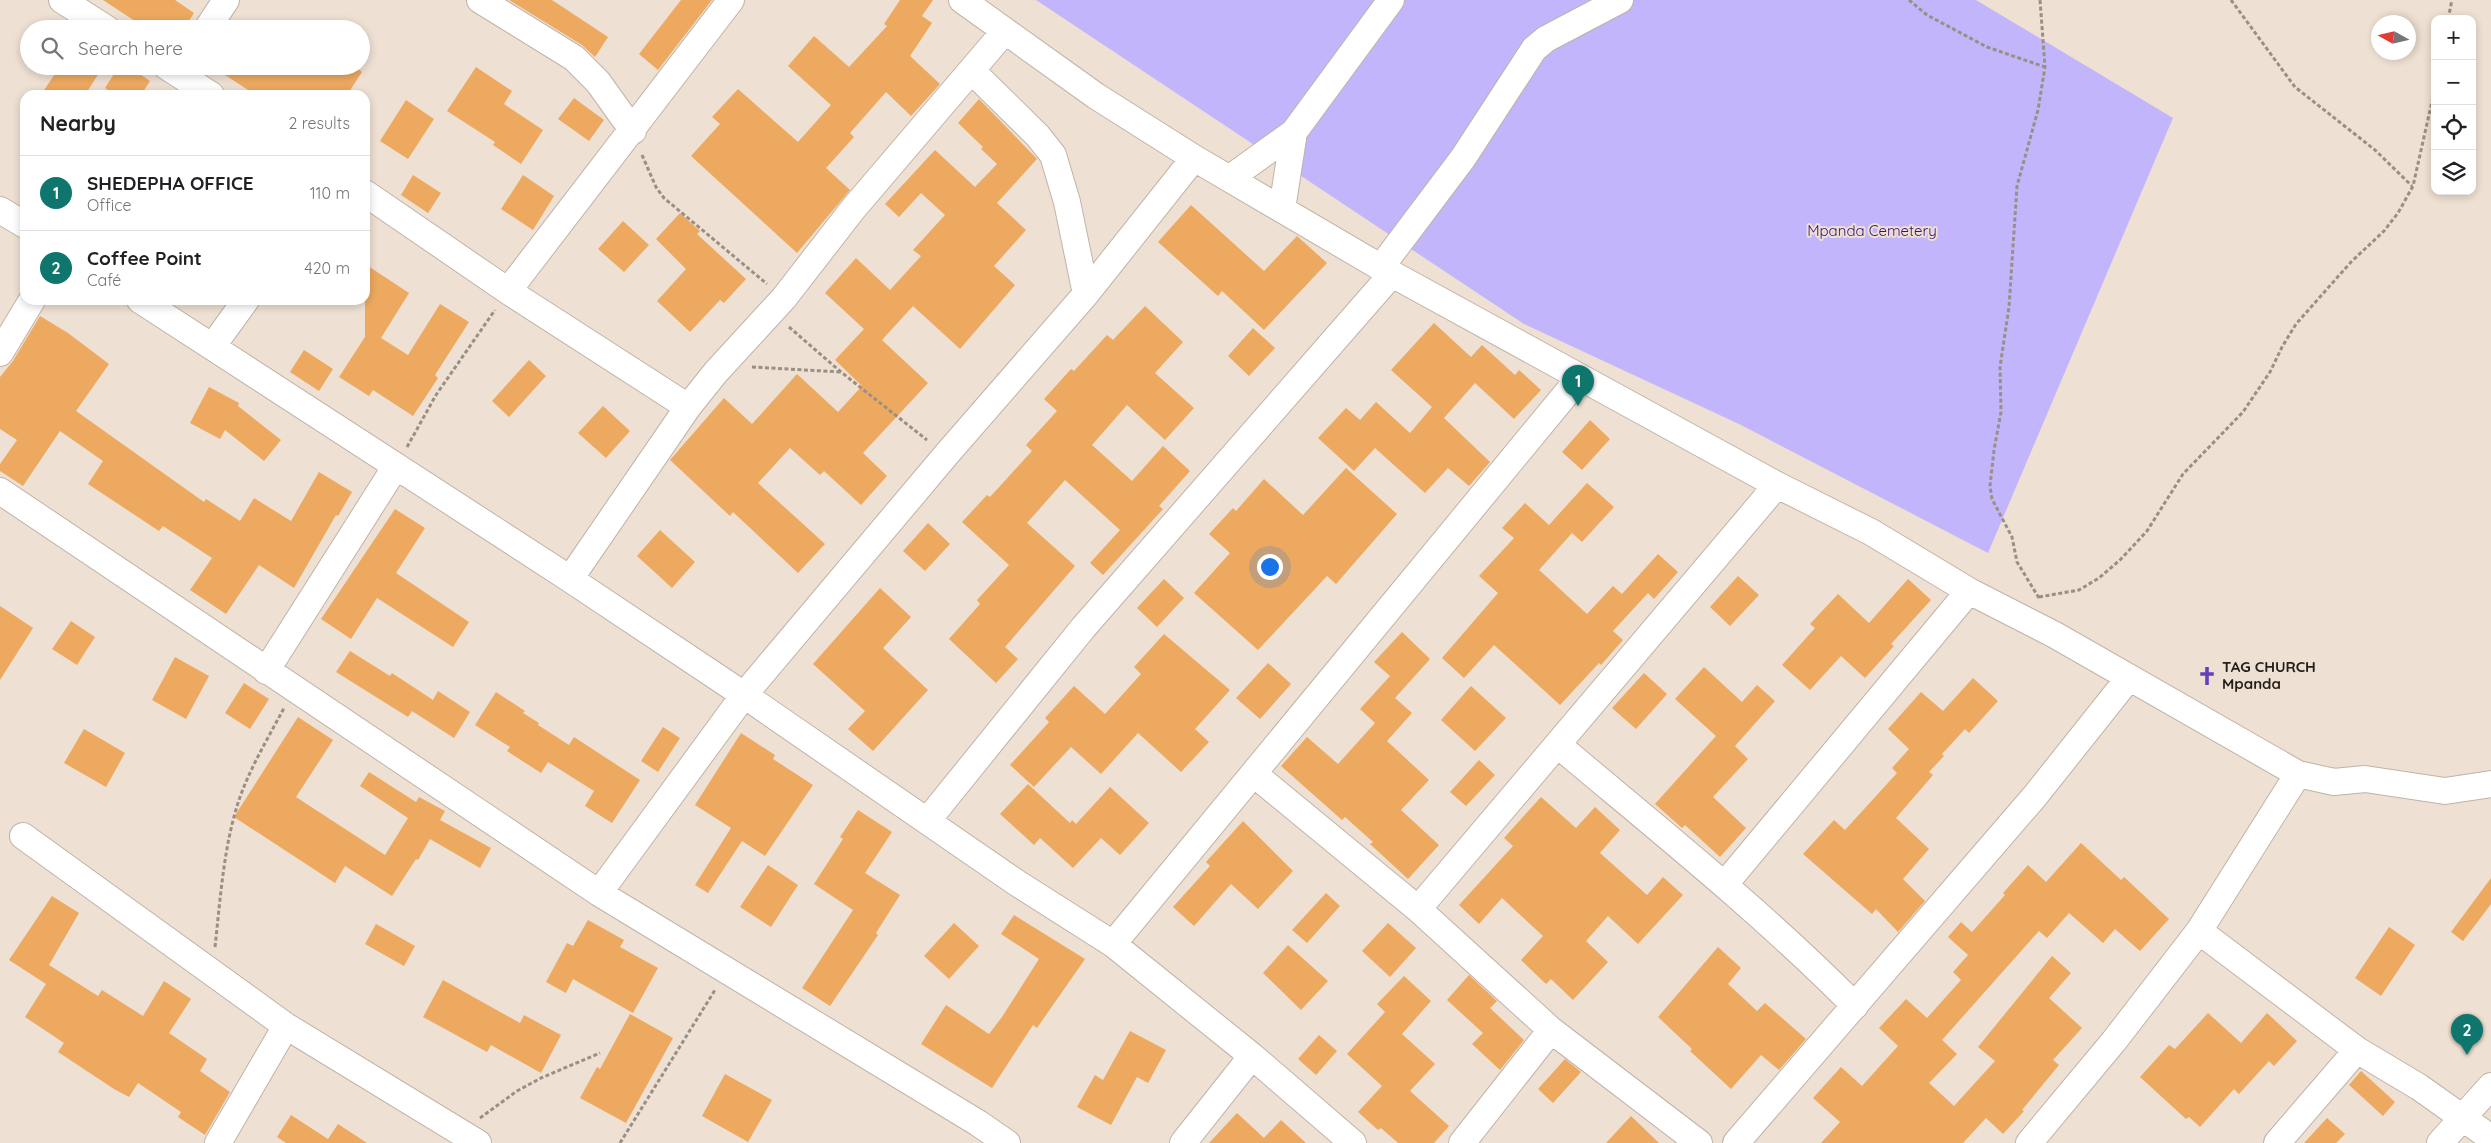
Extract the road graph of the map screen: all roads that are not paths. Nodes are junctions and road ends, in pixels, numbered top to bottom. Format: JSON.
{"nodes":[{"id":1,"x":62,"y":0,"type":"edge"},
{"id":2,"x":226,"y":0,"type":"edge"},
{"id":3,"x":480,"y":0,"type":"edge"},
{"id":4,"x":731,"y":0,"type":"edge"},
{"id":5,"x":962,"y":0,"type":"edge"},
{"id":6,"x":1391,"y":0,"type":"edge"},
{"id":7,"x":1620,"y":0,"type":"edge"},
{"id":8,"x":93,"y":20,"type":"edge"},
{"id":9,"x":213,"y":20,"type":"edge"},
{"id":10,"x":1004,"y":32,"type":"junction"},
{"id":11,"x":972,"y":71,"type":"junction"},
{"id":12,"x":183,"y":75,"type":"edge"},
{"id":13,"x":204,"y":90,"type":"edge"},
{"id":14,"x":633,"y":131,"type":"junction"},
{"id":15,"x":1294,"y":132,"type":"junction"},
{"id":16,"x":1194,"y":158,"type":"junction"},
{"id":17,"x":1230,"y":178,"type":"junction"},
{"id":18,"x":370,"y":196,"type":"edge"},
{"id":19,"x":1282,"y":209,"type":"junction"},
{"id":20,"x":0,"y":210,"type":"edge"},
{"id":21,"x":20,"y":222,"type":"edge"},
{"id":22,"x":1387,"y":270,"type":"junction"},
{"id":23,"x":508,"y":291,"type":"junction"},
{"id":24,"x":1086,"y":294,"type":"junction"},
{"id":25,"x":29,"y":305,"type":"edge"},
{"id":26,"x":148,"y":305,"type":"edge"},
{"id":27,"x":242,"y":305,"type":"edge"},
{"id":28,"x":212,"y":347,"type":"junction"},
{"id":29,"x":0,"y":353,"type":"edge"},
{"id":30,"x":1580,"y":377,"type":"junction"},
{"id":31,"x":688,"y":407,"type":"junction"},
{"id":32,"x":396,"y":466,"type":"junction"},
{"id":33,"x":1777,"y":484,"type":"junction"},
{"id":34,"x":0,"y":491,"type":"edge"},
{"id":35,"x":570,"y":579,"type":"junction"},
{"id":36,"x":1969,"y":591,"type":"junction"},
{"id":37,"x":266,"y":672,"type":"junction"},
{"id":38,"x":2128,"y":679,"type":"junction"},
{"id":39,"x":744,"y":695,"type":"junction"},
{"id":40,"x":1558,"y":745,"type":"junction"},
{"id":41,"x":1254,"y":774,"type":"junction"},
{"id":42,"x":2298,"y":774,"type":"junction"},
{"id":43,"x":2491,"y":784,"type":"edge"},
{"id":44,"x":926,"y":820,"type":"junction"},
{"id":45,"x":23,"y":836,"type":"dead end"},
{"id":46,"x":1725,"y":884,"type":"junction"},
{"id":47,"x":599,"y":893,"type":"junction"},
{"id":48,"x":1418,"y":909,"type":"junction"},
{"id":49,"x":2199,"y":931,"type":"junction"},
{"id":50,"x":1113,"y":944,"type":"junction"},
{"id":51,"x":1855,"y":1006,"type":"junction"},
{"id":52,"x":286,"y":1026,"type":"junction"},
{"id":53,"x":1551,"y":1030,"type":"junction"},
{"id":54,"x":2357,"y":1050,"type":"junction"},
{"id":55,"x":1252,"y":1056,"type":"junction"},
{"id":56,"x":2491,"y":1086,"type":"edge"},
{"id":57,"x":2464,"y":1116,"type":"junction"},
{"id":58,"x":978,"y":1133,"type":"edge"},
{"id":59,"x":2491,"y":1138,"type":"edge"},
{"id":60,"x":218,"y":1143,"type":"edge"},
{"id":61,"x":478,"y":1143,"type":"edge"},
{"id":62,"x":1007,"y":1143,"type":"edge"},
{"id":63,"x":1183,"y":1143,"type":"edge"},
{"id":64,"x":1353,"y":1143,"type":"edge"},
{"id":65,"x":1462,"y":1143,"type":"edge"},
{"id":66,"x":1699,"y":1143,"type":"edge"},
{"id":67,"x":1736,"y":1143,"type":"edge"},
{"id":68,"x":2029,"y":1143,"type":"edge"},
{"id":69,"x":2277,"y":1143,"type":"edge"},
{"id":70,"x":2440,"y":1143,"type":"edge"}],
"edges":[{"from":1,"to":8,"type":"street"},
{"from":2,"to":9,"type":"street"},
{"from":3,"to":14,"type":"street"},
{"from":4,"to":14,"type":"street"},
{"from":5,"to":10,"type":"street"},
{"from":6,"to":15,"type":"street"},
{"from":7,"to":22,"type":"street"},
{"from":10,"to":11,"type":"street"},
{"from":10,"to":16,"type":"street"},
{"from":11,"to":24,"type":"street"},
{"from":11,"to":31,"type":"street"},
{"from":12,"to":13,"type":"street"},
{"from":14,"to":23,"type":"street"},
{"from":15,"to":17,"type":"street"},
{"from":15,"to":19,"type":"street"},
{"from":16,"to":17,"type":"street"},
{"from":16,"to":24,"type":"street"},
{"from":17,"to":19,"type":"street"},
{"from":18,"to":23,"type":"street"},
{"from":19,"to":22,"type":"street"},
{"from":20,"to":21,"type":"street"},
{"from":22,"to":30,"type":"street"},
{"from":22,"to":44,"type":"street"},
{"from":23,"to":31,"type":"street"},
{"from":24,"to":39,"type":"street"},
{"from":25,"to":29,"type":"street"},
{"from":26,"to":28,"type":"street"},
{"from":27,"to":28,"type":"street"},
{"from":28,"to":32,"type":"street"},
{"from":30,"to":33,"type":"street"},
{"from":30,"to":41,"type":"street"},
{"from":31,"to":35,"type":"street"},
{"from":32,"to":35,"type":"street"},
{"from":32,"to":37,"type":"street"},
{"from":33,"to":36,"type":"street"},
{"from":33,"to":40,"type":"street"},
{"from":34,"to":37,"type":"street"},
{"from":35,"to":39,"type":"street"},
{"from":36,"to":38,"type":"street"},
{"from":36,"to":46,"type":"street"},
{"from":37,"to":47,"type":"street"},
{"from":38,"to":42,"type":"street"},
{"from":38,"to":51,"type":"street"},
{"from":39,"to":44,"type":"street"},
{"from":39,"to":47,"type":"street"},
{"from":40,"to":46,"type":"street"},
{"from":40,"to":48,"type":"street"},
{"from":41,"to":48,"type":"street"},
{"from":41,"to":50,"type":"street"},
{"from":42,"to":43,"type":"street"},
{"from":42,"to":49,"type":"street"},
{"from":44,"to":50,"type":"street"},
{"from":45,"to":52,"type":"street"},
{"from":46,"to":51,"type":"street"},
{"from":47,"to":58,"type":"street"},
{"from":48,"to":53,"type":"street"},
{"from":49,"to":54,"type":"street"},
{"from":49,"to":68,"type":"street"},
{"from":50,"to":55,"type":"street"},
{"from":51,"to":67,"type":"street"},
{"from":52,"to":60,"type":"street"},
{"from":52,"to":61,"type":"street"},
{"from":53,"to":65,"type":"street"},
{"from":53,"to":66,"type":"street"},
{"from":54,"to":57,"type":"street"},
{"from":54,"to":69,"type":"street"},
{"from":55,"to":63,"type":"street"},
{"from":55,"to":64,"type":"street"},
{"from":56,"to":57,"type":"street"},
{"from":57,"to":59,"type":"street"},
{"from":57,"to":70,"type":"street"},
{"from":58,"to":62,"type":"street"}]}
